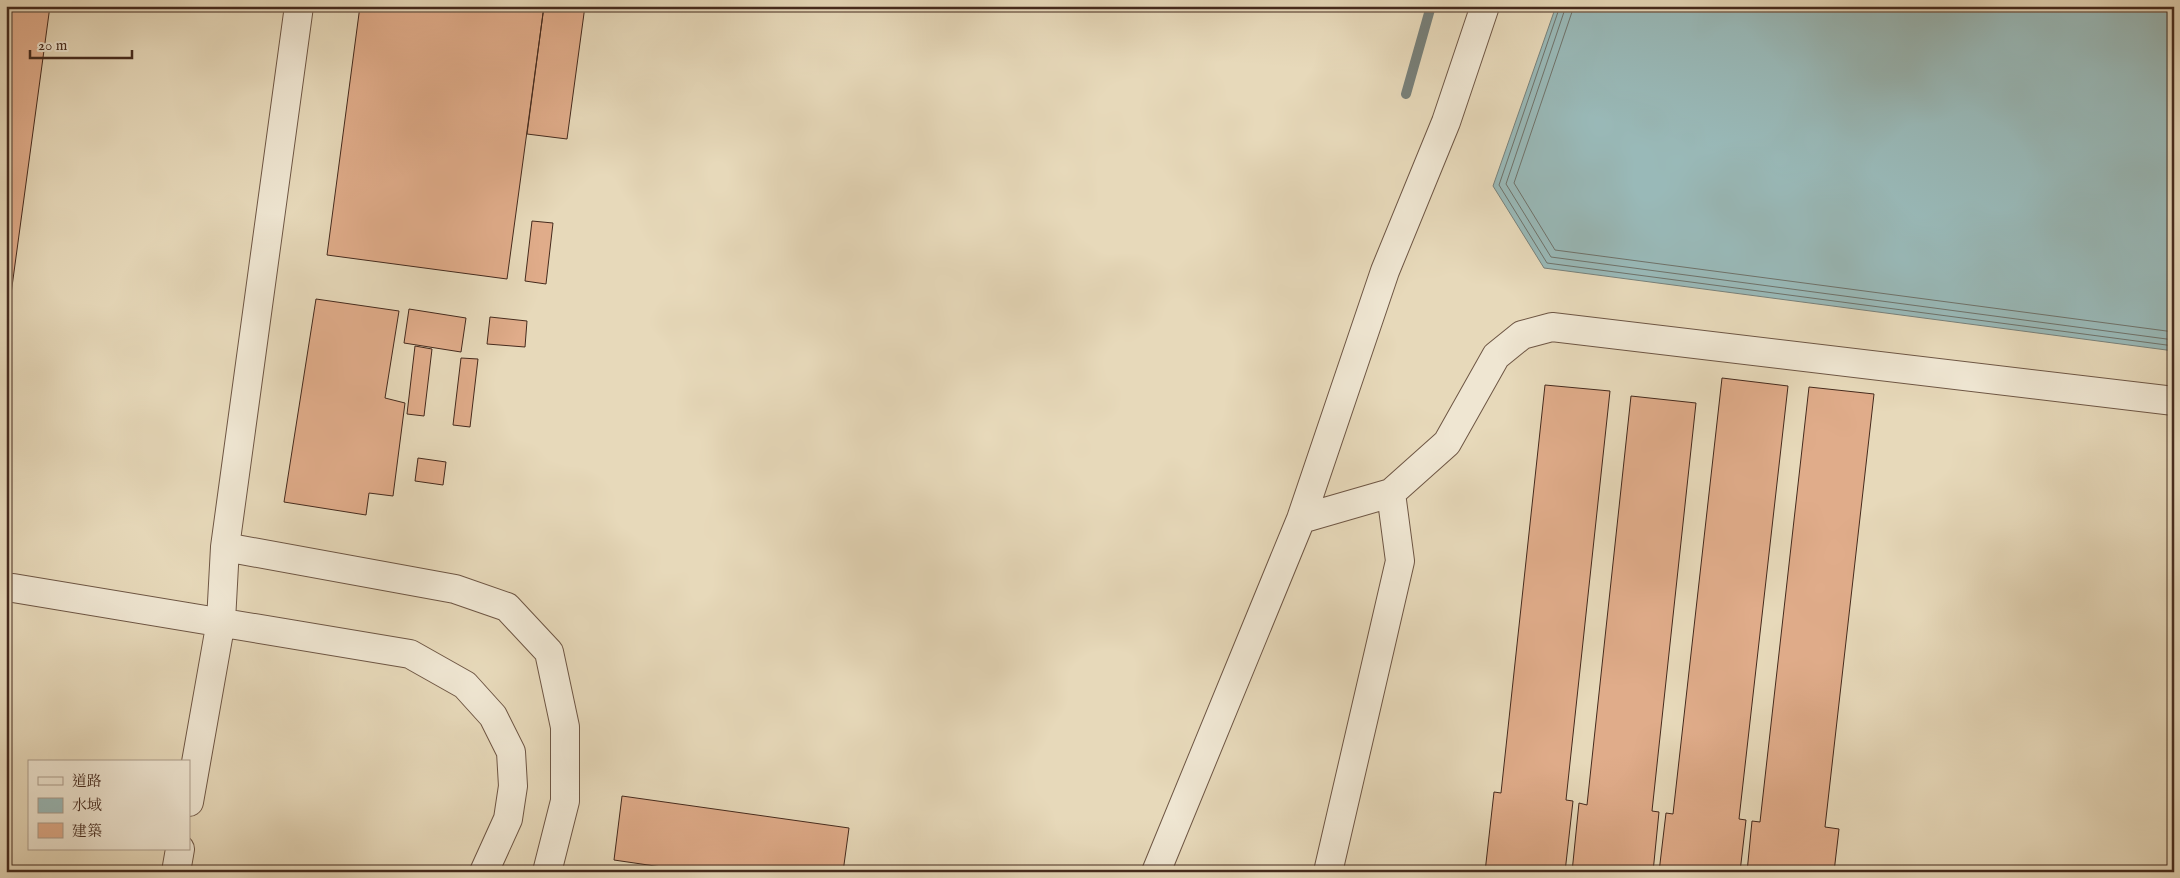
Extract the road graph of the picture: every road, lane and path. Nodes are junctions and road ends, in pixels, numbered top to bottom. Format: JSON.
{"nodes":[{"id":1,"x":299,"y":6,"type":"edge"},
{"id":2,"x":1485,"y":6,"type":"edge"},
{"id":3,"x":2174,"y":402,"type":"edge"},
{"id":4,"x":1391,"y":493,"type":"junction"},
{"id":5,"x":1301,"y":519,"type":"junction"},
{"id":6,"x":225,"y":547,"type":"junction"},
{"id":7,"x":13,"y":588,"type":"dead end"},
{"id":8,"x":221,"y":622,"type":"junction"},
{"id":9,"x":190,"y":796,"type":"edge"},
{"id":10,"x":180,"y":850,"type":"edge"},
{"id":11,"x":176,"y":872,"type":"edge"},
{"id":12,"x":484,"y":872,"type":"edge"},
{"id":13,"x":547,"y":872,"type":"edge"},
{"id":14,"x":1156,"y":872,"type":"edge"},
{"id":15,"x":1328,"y":872,"type":"edge"}],
"edges":[{"from":1,"to":6,"type":"lane"},
{"from":2,"to":5,"type":"lane"},
{"from":3,"to":4,"type":"lane"},
{"from":4,"to":5,"type":"lane"},
{"from":4,"to":15,"type":"lane"},
{"from":5,"to":14,"type":"lane"},
{"from":6,"to":8,"type":"lane"},
{"from":6,"to":13,"type":"lane"},
{"from":7,"to":8,"type":"lane"},
{"from":8,"to":9,"type":"lane"},
{"from":8,"to":12,"type":"lane"},
{"from":10,"to":11,"type":"lane"}]}
